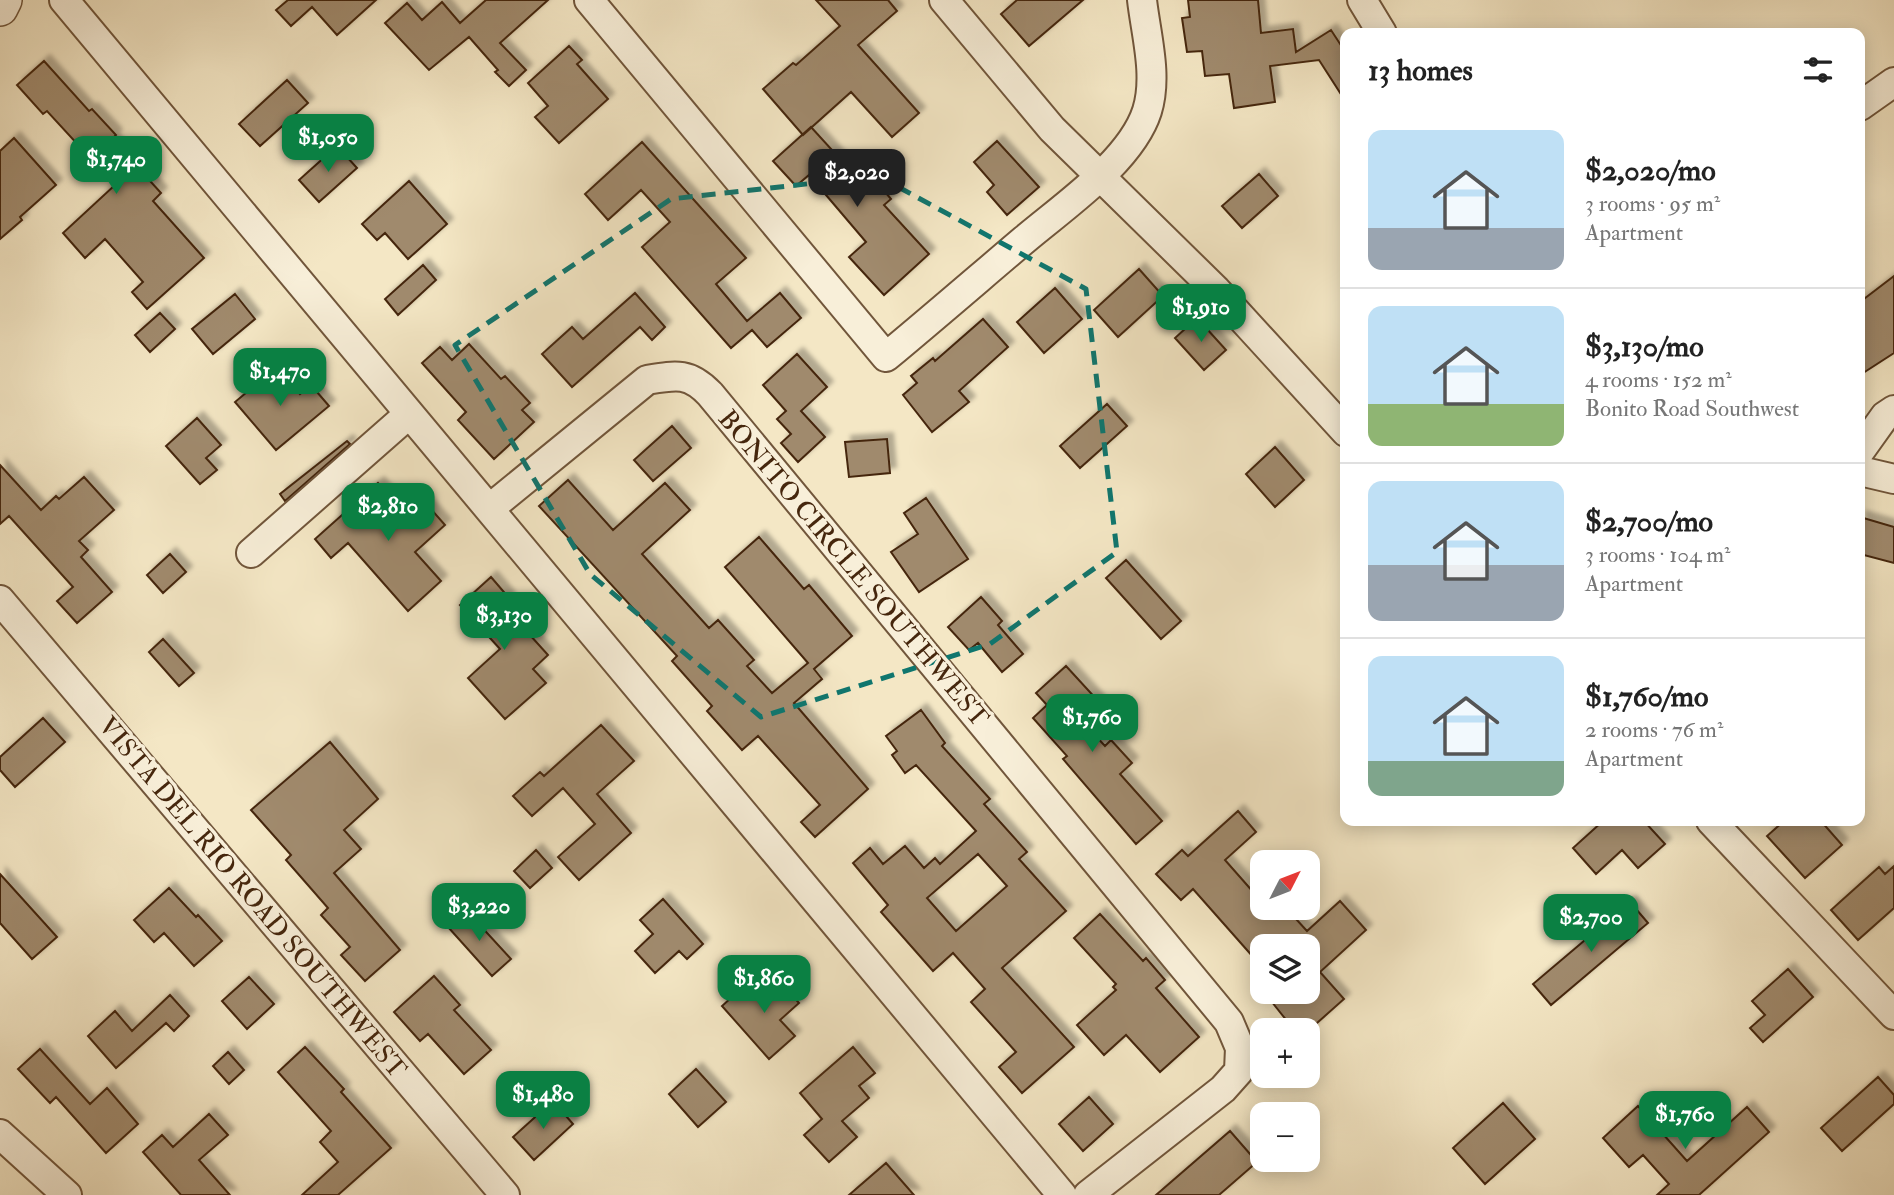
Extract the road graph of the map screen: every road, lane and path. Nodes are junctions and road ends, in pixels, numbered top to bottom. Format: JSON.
{"nodes":[{"id":1,"x":4,"y":0,"type":"edge"},
{"id":2,"x":64,"y":0,"type":"edge"},
{"id":3,"x":589,"y":0,"type":"edge"},
{"id":4,"x":944,"y":0,"type":"edge"},
{"id":5,"x":1142,"y":0,"type":"edge"},
{"id":6,"x":1362,"y":0,"type":"edge"},
{"id":7,"x":0,"y":8,"type":"edge"},
{"id":8,"x":1379,"y":28,"type":"edge"},
{"id":9,"x":1894,"y":82,"type":"edge"},
{"id":10,"x":1865,"y":102,"type":"edge"},
{"id":11,"x":1098,"y":177,"type":"junction"},
{"id":12,"x":1894,"y":410,"type":"edge"},
{"id":13,"x":409,"y":414,"type":"junction"},
{"id":14,"x":1340,"y":425,"type":"edge"},
{"id":15,"x":1865,"y":444,"type":"edge"},
{"id":16,"x":1865,"y":472,"type":"edge"},
{"id":17,"x":1894,"y":479,"type":"edge"},
{"id":18,"x":489,"y":509,"type":"junction"},
{"id":19,"x":251,"y":553,"type":"dead end"},
{"id":20,"x":0,"y":600,"type":"edge"},
{"id":21,"x":1716,"y":826,"type":"edge"},
{"id":22,"x":1894,"y":1016,"type":"edge"},
{"id":23,"x":0,"y":1134,"type":"edge"},
{"id":24,"x":1052,"y":1191,"type":"edge"},
{"id":25,"x":67,"y":1195,"type":"edge"},
{"id":26,"x":505,"y":1195,"type":"edge"},
{"id":27,"x":1088,"y":1195,"type":"edge"}],
"edges":[{"from":1,"to":7,"type":"street"},
{"from":2,"to":13,"type":"street"},
{"from":3,"to":11,"type":"street"},
{"from":4,"to":11,"type":"street"},
{"from":5,"to":11,"type":"street"},
{"from":6,"to":8,"type":"street"},
{"from":9,"to":10,"type":"street"},
{"from":11,"to":14,"type":"street"},
{"from":12,"to":15,"type":"street"},
{"from":13,"to":18,"type":"street"},
{"from":13,"to":19,"type":"street"},
{"from":16,"to":17,"type":"street"},
{"from":18,"to":24,"type":"street"},
{"from":18,"to":27,"type":"street","name":"BONITO CIRCLE SOUTHWEST"},
{"from":20,"to":26,"type":"street","name":"VISTA DEL RIO ROAD SOUTHWEST"},
{"from":21,"to":22,"type":"street"},
{"from":23,"to":25,"type":"street"}]}
